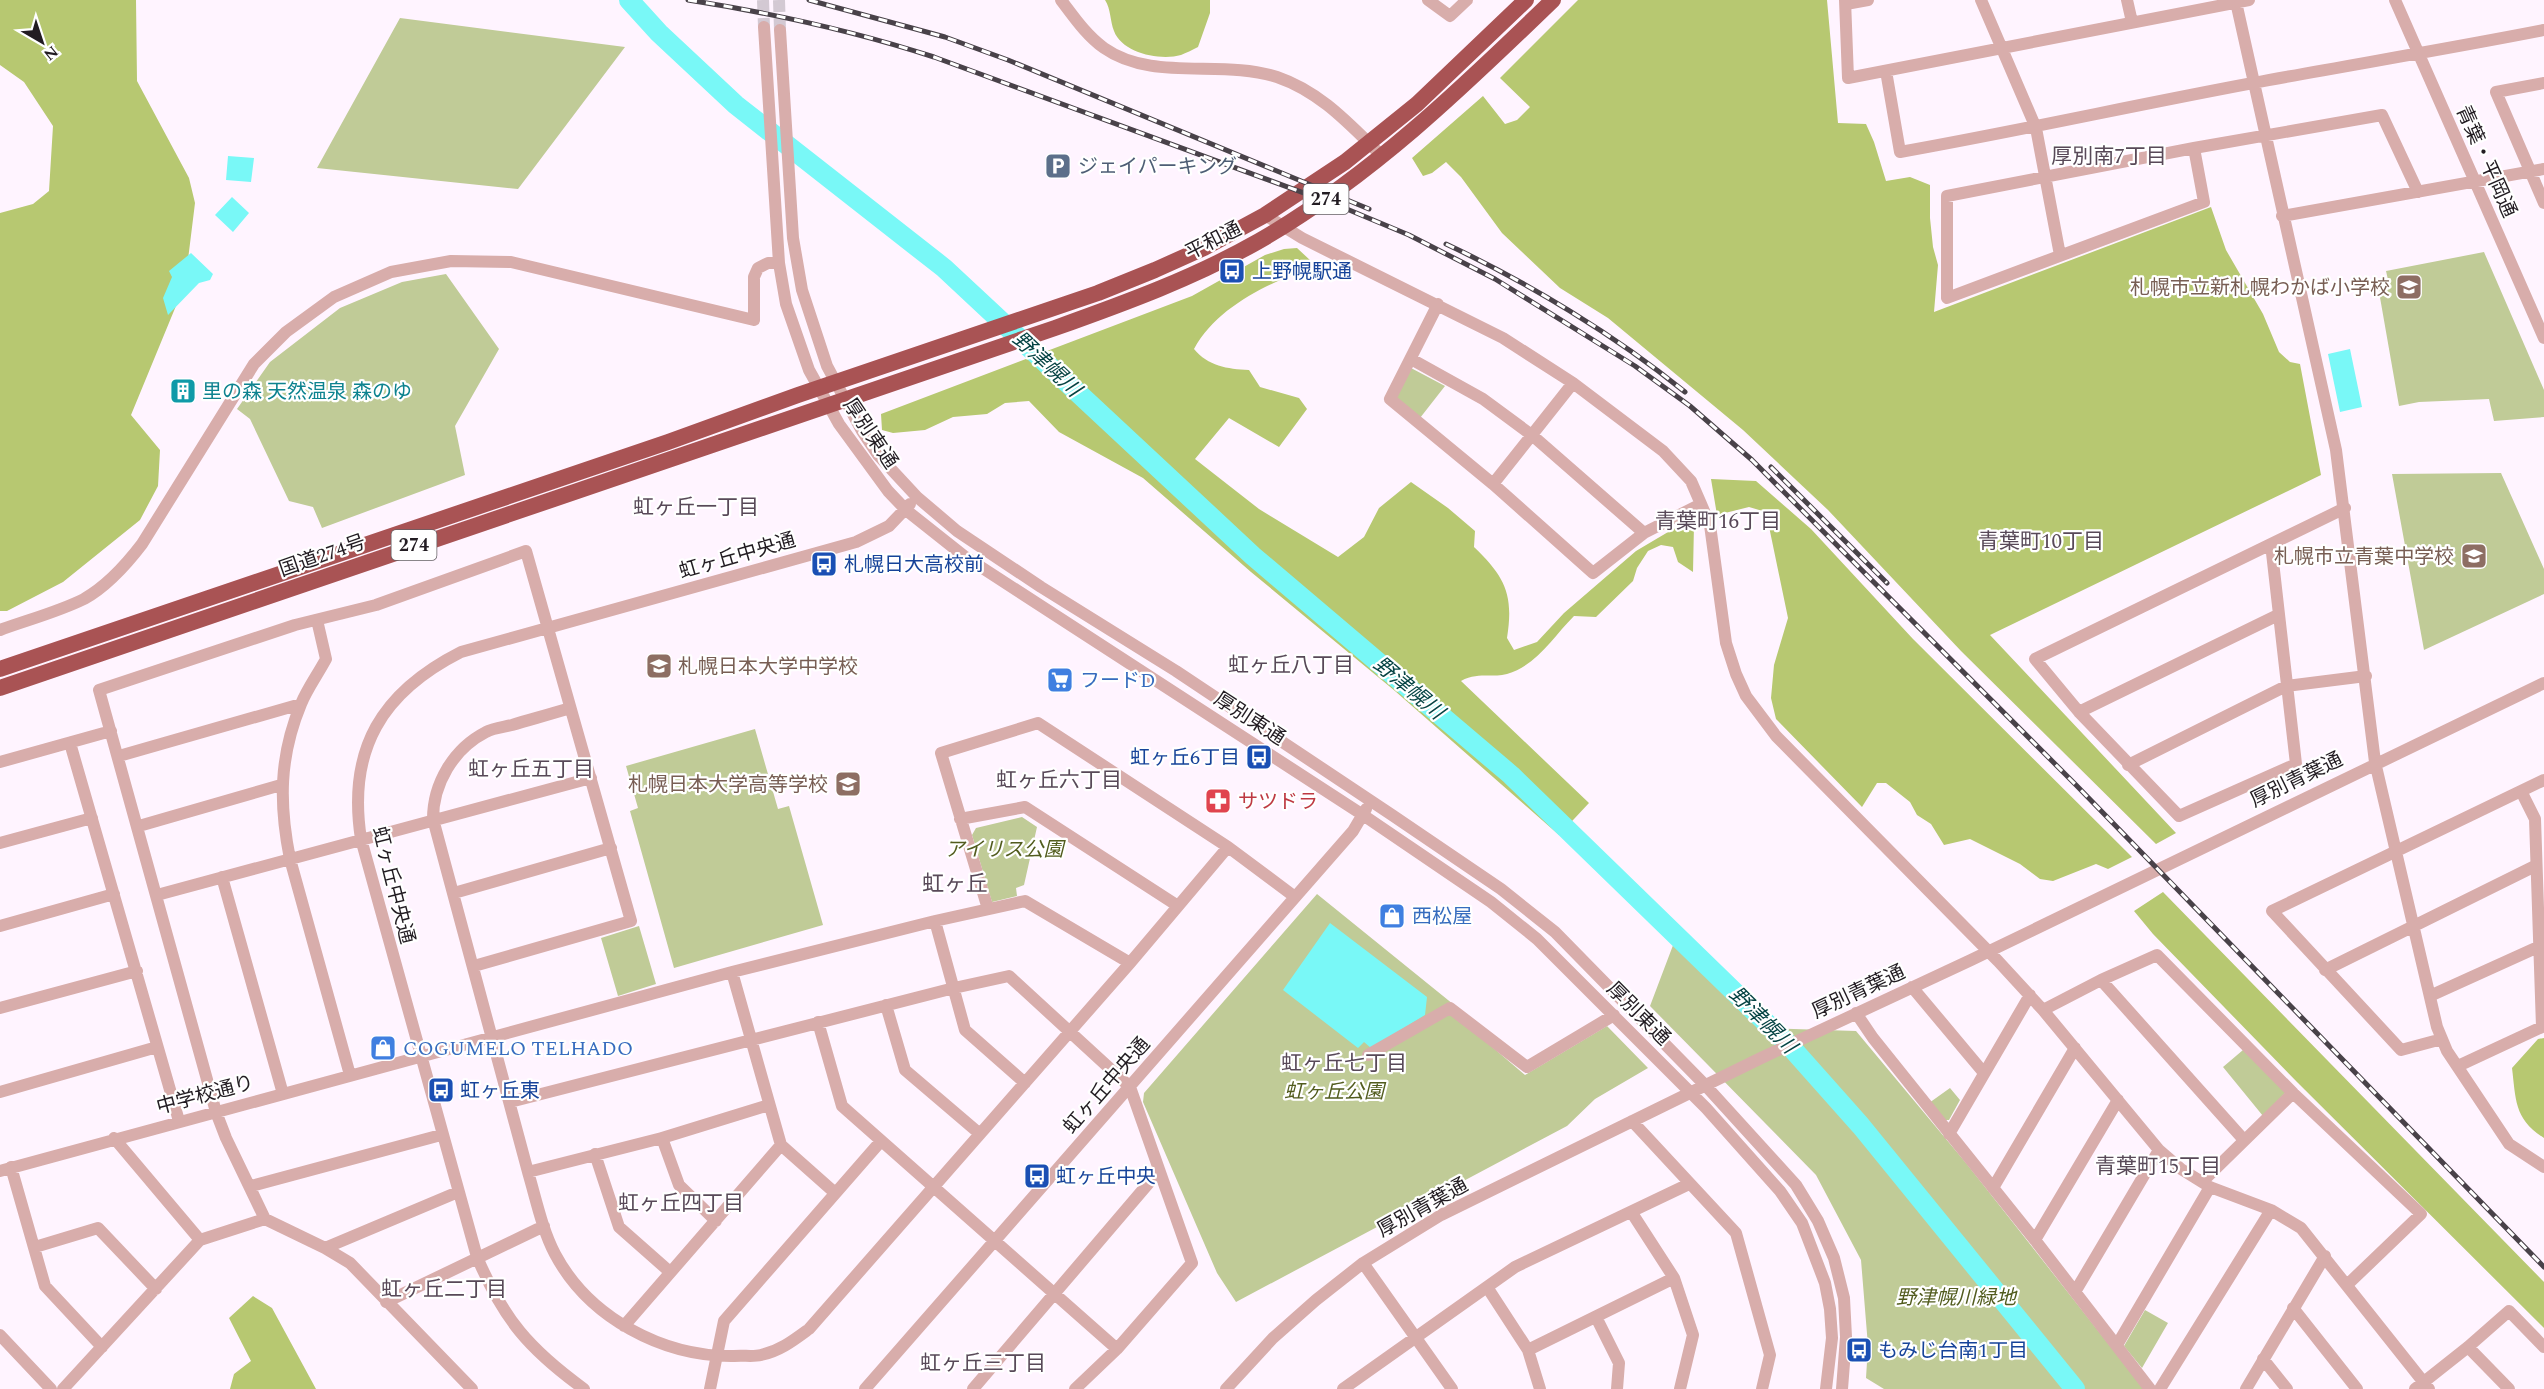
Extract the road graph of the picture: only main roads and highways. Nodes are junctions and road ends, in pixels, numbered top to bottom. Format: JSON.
{"nodes":[{"id":1,"x":1526,"y":0,"type":"edge"},
{"id":2,"x":1553,"y":0,"type":"edge"},
{"id":3,"x":827,"y":386,"type":"joint"},
{"id":4,"x":836,"y":402,"type":"joint"},
{"id":5,"x":0,"y":669,"type":"edge"},
{"id":6,"x":0,"y":688,"type":"edge"}],
"edges":[{"from":1,"to":3,"type":"highway","name":"平和通","number":"274"},
{"from":2,"to":4,"type":"highway","name":"平和通","number":"274"},
{"from":3,"to":5,"type":"highway","name":"国道274号","number":"274"},
{"from":4,"to":6,"type":"highway","name":"国道274号","number":"274"}]}
